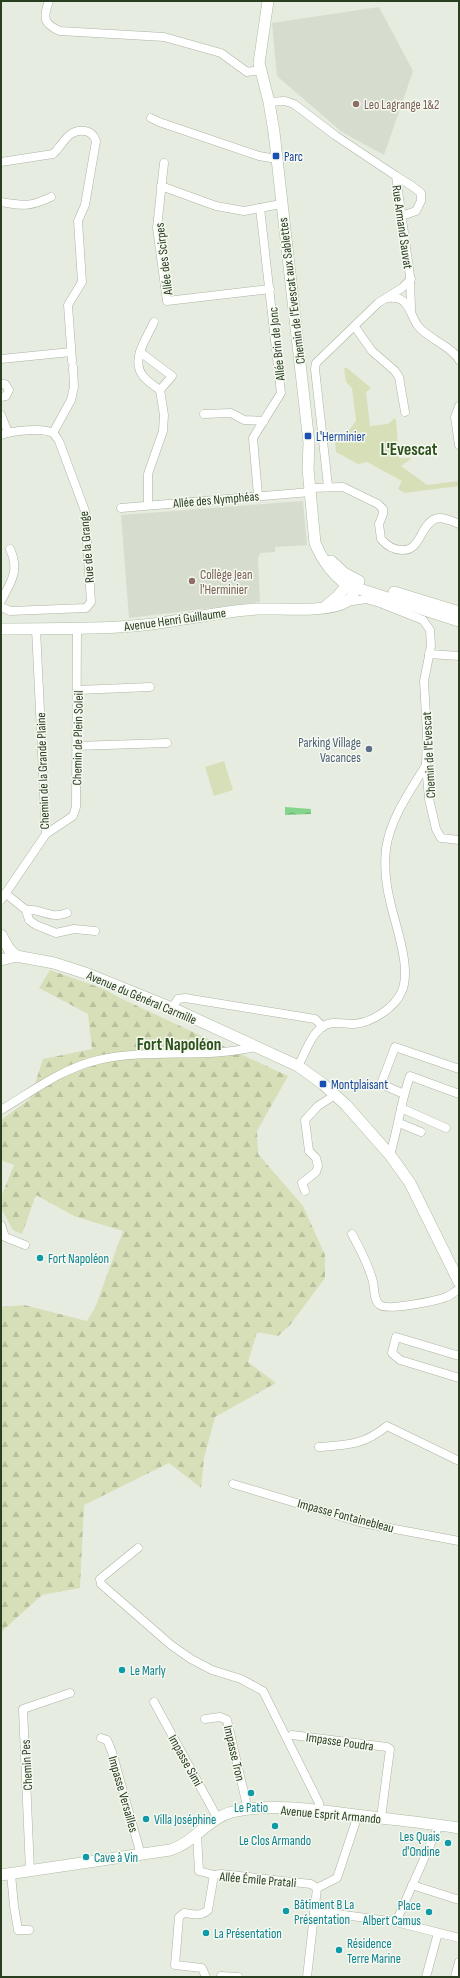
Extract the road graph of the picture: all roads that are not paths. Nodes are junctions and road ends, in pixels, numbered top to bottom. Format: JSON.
{"nodes":[{"id":1,"x":49,"y":1,"type":"edge"},
{"id":2,"x":268,"y":1,"type":"edge"},
{"id":3,"x":260,"y":70,"type":"junction"},
{"id":4,"x":269,"y":102,"type":"junction"},
{"id":5,"x":151,"y":118,"type":"dead end"},
{"id":6,"x":277,"y":159,"type":"junction"},
{"id":7,"x":1,"y":162,"type":"edge"},
{"id":8,"x":164,"y":163,"type":"dead end"},
{"id":9,"x":396,"y":176,"type":"junction"},
{"id":10,"x":161,"y":186,"type":"junction"},
{"id":11,"x":51,"y":197,"type":"dead end"},
{"id":12,"x":1,"y":202,"type":"edge"},
{"id":13,"x":281,"y":204,"type":"junction"},
{"id":14,"x":260,"y":208,"type":"junction"},
{"id":15,"x":402,"y":216,"type":"junction"},
{"id":16,"x":411,"y":279,"type":"junction"},
{"id":17,"x":270,"y":290,"type":"junction"},
{"id":18,"x":389,"y":298,"type":"junction"},
{"id":19,"x":411,"y":310,"type":"junction"},
{"id":20,"x":154,"y":322,"type":"dead end"},
{"id":21,"x":355,"y":327,"type":"junction"},
{"id":22,"x":71,"y":352,"type":"junction"},
{"id":23,"x":140,"y":352,"type":"junction"},
{"id":24,"x":1,"y":358,"type":"edge"},
{"id":25,"x":459,"y":359,"type":"edge"},
{"id":26,"x":1,"y":384,"type":"edge"},
{"id":27,"x":160,"y":390,"type":"junction"},
{"id":28,"x":1,"y":397,"type":"edge"},
{"id":29,"x":459,"y":406,"type":"edge"},
{"id":30,"x":405,"y":412,"type":"dead end"},
{"id":31,"x":204,"y":414,"type":"dead end"},
{"id":32,"x":1,"y":415,"type":"edge"},
{"id":33,"x":264,"y":421,"type":"junction"},
{"id":34,"x":53,"y":433,"type":"junction"},
{"id":35,"x":4,"y":434,"type":"edge"},
{"id":36,"x":459,"y":445,"type":"edge"},
{"id":37,"x":328,"y":486,"type":"junction"},
{"id":38,"x":310,"y":490,"type":"junction"},
{"id":39,"x":258,"y":495,"type":"junction"},
{"id":40,"x":148,"y":505,"type":"junction"},
{"id":41,"x":121,"y":508,"type":"dead end"},
{"id":42,"x":459,"y":524,"type":"edge"},
{"id":43,"x":10,"y":549,"type":"dead end"},
{"id":44,"x":353,"y":584,"type":"junction"},
{"id":45,"x":1,"y":602,"type":"edge"},
{"id":46,"x":346,"y":602,"type":"junction"},
{"id":47,"x":1,"y":607,"type":"edge"},
{"id":48,"x":324,"y":607,"type":"junction"},
{"id":49,"x":459,"y":612,"type":"edge"},
{"id":50,"x":459,"y":621,"type":"edge"},
{"id":51,"x":77,"y":628,"type":"junction"},
{"id":52,"x":1,"y":629,"type":"edge"},
{"id":53,"x":36,"y":629,"type":"junction"},
{"id":54,"x":429,"y":654,"type":"junction"},
{"id":55,"x":459,"y":656,"type":"edge"},
{"id":56,"x":150,"y":687,"type":"dead end"},
{"id":57,"x":78,"y":690,"type":"junction"},
{"id":58,"x":167,"y":743,"type":"dead end"},
{"id":59,"x":76,"y":746,"type":"junction"},
{"id":60,"x":426,"y":765,"type":"junction"},
{"id":61,"x":46,"y":834,"type":"junction"},
{"id":62,"x":459,"y":840,"type":"edge"},
{"id":63,"x":3,"y":897,"type":"edge"},
{"id":64,"x":26,"y":910,"type":"junction"},
{"id":65,"x":67,"y":913,"type":"dead end"},
{"id":66,"x":95,"y":931,"type":"dead end"},
{"id":67,"x":1,"y":936,"type":"edge"},
{"id":68,"x":16,"y":956,"type":"junction"},
{"id":69,"x":1,"y":960,"type":"edge"},
{"id":70,"x":172,"y":1008,"type":"junction"},
{"id":71,"x":323,"y":1026,"type":"junction"},
{"id":72,"x":256,"y":1047,"type":"junction"},
{"id":73,"x":298,"y":1066,"type":"junction"},
{"id":74,"x":459,"y":1069,"type":"edge"},
{"id":75,"x":404,"y":1094,"type":"junction"},
{"id":76,"x":459,"y":1094,"type":"edge"},
{"id":77,"x":335,"y":1095,"type":"junction"},
{"id":78,"x":401,"y":1108,"type":"junction"},
{"id":79,"x":1,"y":1110,"type":"edge"},
{"id":80,"x":399,"y":1123,"type":"junction"},
{"id":81,"x":446,"y":1128,"type":"dead end"},
{"id":82,"x":421,"y":1132,"type":"dead end"},
{"id":83,"x":390,"y":1155,"type":"junction"},
{"id":84,"x":305,"y":1191,"type":"dead end"},
{"id":85,"x":1,"y":1225,"type":"edge"},
{"id":86,"x":352,"y":1234,"type":"dead end"},
{"id":87,"x":25,"y":1245,"type":"dead end"},
{"id":88,"x":459,"y":1282,"type":"edge"},
{"id":89,"x":459,"y":1289,"type":"edge"},
{"id":90,"x":459,"y":1356,"type":"edge"},
{"id":91,"x":459,"y":1378,"type":"edge"},
{"id":92,"x":319,"y":1447,"type":"dead end"},
{"id":93,"x":459,"y":1461,"type":"edge"},
{"id":94,"x":234,"y":1484,"type":"dead end"},
{"id":95,"x":459,"y":1541,"type":"edge"},
{"id":96,"x":138,"y":1548,"type":"dead end"},
{"id":97,"x":70,"y":1693,"type":"dead end"},
{"id":98,"x":154,"y":1702,"type":"dead end"},
{"id":99,"x":205,"y":1719,"type":"dead end"},
{"id":100,"x":292,"y":1734,"type":"dead end"},
{"id":101,"x":101,"y":1738,"type":"dead end"},
{"id":102,"x":248,"y":1810,"type":"junction"},
{"id":103,"x":319,"y":1810,"type":"junction"},
{"id":104,"x":358,"y":1815,"type":"junction"},
{"id":105,"x":218,"y":1818,"type":"junction"},
{"id":106,"x":381,"y":1818,"type":"junction"},
{"id":107,"x":438,"y":1825,"type":"junction"},
{"id":108,"x":459,"y":1828,"type":"edge"},
{"id":109,"x":197,"y":1835,"type":"junction"},
{"id":110,"x":141,"y":1855,"type":"junction"},
{"id":111,"x":30,"y":1871,"type":"junction"},
{"id":112,"x":6,"y":1875,"type":"edge"},
{"id":113,"x":214,"y":1875,"type":"junction"},
{"id":114,"x":412,"y":1885,"type":"junction"},
{"id":115,"x":316,"y":1888,"type":"junction"},
{"id":116,"x":459,"y":1900,"type":"edge"},
{"id":117,"x":314,"y":1911,"type":"junction"},
{"id":118,"x":396,"y":1922,"type":"junction"},
{"id":119,"x":29,"y":1930,"type":"dead end"},
{"id":120,"x":438,"y":1932,"type":"junction"},
{"id":121,"x":459,"y":1938,"type":"edge"},
{"id":122,"x":459,"y":1962,"type":"edge"},
{"id":123,"x":206,"y":1977,"type":"edge"},
{"id":124,"x":221,"y":1977,"type":"edge"},
{"id":125,"x":238,"y":1977,"type":"edge"},
{"id":126,"x":307,"y":1977,"type":"edge"},
{"id":127,"x":426,"y":1977,"type":"edge"},
{"id":128,"x":455,"y":1977,"type":"edge"}],
"edges":[{"from":1,"to":3,"type":"street"},
{"from":2,"to":3,"type":"street","name":"Chemin de l'Evescat aux Sablettes"},
{"from":3,"to":4,"type":"street","name":"Chemin de l'Evescat aux Sablettes"},
{"from":4,"to":6,"type":"street","name":"Chemin de l'Evescat aux Sablettes"},
{"from":4,"to":9,"type":"street","name":"Rue Armand Sauvat"},
{"from":5,"to":6,"type":"street"},
{"from":6,"to":13,"type":"street","name":"Chemin de l'Evescat aux Sablettes"},
{"from":7,"to":22,"type":"street"},
{"from":8,"to":10,"type":"street","name":"Allée des Scirpes"},
{"from":9,"to":15,"type":"street","name":"Rue Armand Sauvat"},
{"from":9,"to":15,"type":"street"},
{"from":10,"to":14,"type":"street"},
{"from":10,"to":17,"type":"street","name":"Allée des Scirpes"},
{"from":11,"to":12,"type":"street"},
{"from":13,"to":14,"type":"street"},
{"from":13,"to":38,"type":"street","name":"Chemin de l'Evescat aux Sablettes"},
{"from":14,"to":17,"type":"street","name":"Allée Brin de Jonc"},
{"from":15,"to":16,"type":"street","name":"Rue Armand Sauvat"},
{"from":16,"to":18,"type":"street","name":"Rue Armand Sauvat"},
{"from":16,"to":19,"type":"street"},
{"from":17,"to":33,"type":"street","name":"Allée Brin de Jonc"},
{"from":18,"to":19,"type":"street"},
{"from":18,"to":21,"type":"street","name":"Rue Armand Sauvat"},
{"from":19,"to":25,"type":"street"},
{"from":20,"to":23,"type":"street"},
{"from":21,"to":30,"type":"street"},
{"from":21,"to":37,"type":"street","name":"Rue Armand Sauvat"},
{"from":22,"to":24,"type":"street"},
{"from":22,"to":34,"type":"street"},
{"from":23,"to":27,"type":"street"},
{"from":23,"to":27,"type":"street"},
{"from":26,"to":28,"type":"street"},
{"from":27,"to":40,"type":"street"},
{"from":29,"to":36,"type":"street"},
{"from":31,"to":33,"type":"street"},
{"from":32,"to":35,"type":"street"},
{"from":33,"to":39,"type":"street","name":"Allée Brin de Jonc"},
{"from":34,"to":35,"type":"street"},
{"from":34,"to":47,"type":"street","name":"Rue de la Grange"},
{"from":37,"to":38,"type":"street"},
{"from":37,"to":42,"type":"street"},
{"from":38,"to":39,"type":"street","name":"Allée des Nymphéas"},
{"from":38,"to":44,"type":"street","name":"Chemin de l'Evescat aux Sablettes"},
{"from":39,"to":40,"type":"street","name":"Allée des Nymphéas"},
{"from":40,"to":41,"type":"street","name":"Allée des Nymphéas"},
{"from":43,"to":45,"type":"street"},
{"from":44,"to":46,"type":"street"},
{"from":44,"to":48,"type":"street"},
{"from":44,"to":49,"type":"street"},
{"from":44,"to":50,"type":"street"},
{"from":46,"to":48,"type":"street","name":"Avenue Henri Guillaume"},
{"from":46,"to":54,"type":"street","name":"Avenue Henri Guillaume"},
{"from":48,"to":51,"type":"street","name":"Avenue Henri Guillaume"},
{"from":51,"to":53,"type":"street","name":"Avenue Henri Guillaume"},
{"from":51,"to":57,"type":"street","name":"Chemin de Plein Soleil"},
{"from":52,"to":53,"type":"street","name":"Avenue Henri Guillaume"},
{"from":53,"to":61,"type":"street","name":"Chemin de la Grande Plaine"},
{"from":54,"to":55,"type":"street"},
{"from":54,"to":60,"type":"street","name":"Chemin de l'Evescat"},
{"from":56,"to":57,"type":"street"},
{"from":57,"to":59,"type":"street","name":"Chemin de Plein Soleil"},
{"from":58,"to":59,"type":"street"},
{"from":59,"to":61,"type":"street","name":"Chemin de Plein Soleil"},
{"from":60,"to":62,"type":"street","name":"Chemin de l'Evescat"},
{"from":60,"to":71,"type":"street"},
{"from":61,"to":63,"type":"street","name":"Chemin de la Grande Plaine"},
{"from":63,"to":64,"type":"street"},
{"from":64,"to":65,"type":"street"},
{"from":64,"to":66,"type":"street"},
{"from":67,"to":68,"type":"street"},
{"from":68,"to":69,"type":"street"},
{"from":68,"to":70,"type":"street","name":"Avenue du Général Carmille"},
{"from":70,"to":71,"type":"street"},
{"from":70,"to":72,"type":"street","name":"Avenue du Général Carmille"},
{"from":71,"to":73,"type":"street"},
{"from":72,"to":73,"type":"street","name":"Avenue du Général Carmille"},
{"from":72,"to":79,"type":"street"},
{"from":73,"to":77,"type":"street","name":"Avenue du Général Carmille"},
{"from":74,"to":75,"type":"street"},
{"from":75,"to":76,"type":"street"},
{"from":75,"to":78,"type":"street"},
{"from":77,"to":83,"type":"street","name":"Avenue du Général Carmille"},
{"from":77,"to":84,"type":"street"},
{"from":78,"to":80,"type":"street"},
{"from":78,"to":81,"type":"street"},
{"from":80,"to":82,"type":"street"},
{"from":80,"to":83,"type":"street"},
{"from":83,"to":88,"type":"street","name":"Avenue du Général Carmille"},
{"from":85,"to":87,"type":"street"},
{"from":86,"to":89,"type":"street"},
{"from":90,"to":91,"type":"street"},
{"from":92,"to":93,"type":"street"},
{"from":94,"to":95,"type":"street","name":"Impasse Fontainebleau"},
{"from":96,"to":103,"type":"street"},
{"from":97,"to":111,"type":"street","name":"Chemin Pes"},
{"from":98,"to":105,"type":"street","name":"Impasse Simi"},
{"from":99,"to":102,"type":"street","name":"Impasse Tron"},
{"from":100,"to":106,"type":"street","name":"Impasse Poudra"},
{"from":101,"to":110,"type":"street","name":"Impasse Versailles"},
{"from":102,"to":103,"type":"street","name":"Avenue Esprit Armando"},
{"from":102,"to":105,"type":"street","name":"Avenue Esprit Armando"},
{"from":103,"to":104,"type":"street","name":"Avenue Esprit Armando"},
{"from":104,"to":106,"type":"street","name":"Avenue Esprit Armando"},
{"from":104,"to":115,"type":"street"},
{"from":105,"to":109,"type":"street","name":"Avenue Esprit Armando"},
{"from":106,"to":107,"type":"street","name":"Avenue Esprit Armando"},
{"from":107,"to":108,"type":"street","name":"Avenue Esprit Armando"},
{"from":107,"to":114,"type":"street"},
{"from":109,"to":110,"type":"street","name":"Avenue Esprit Armando"},
{"from":109,"to":113,"type":"street"},
{"from":110,"to":111,"type":"street","name":"Avenue Esprit Armando"},
{"from":111,"to":112,"type":"street","name":"Avenue Esprit Armando"},
{"from":112,"to":119,"type":"street"},
{"from":113,"to":115,"type":"street","name":"Allée Émile Pratali"},
{"from":113,"to":123,"type":"street","name":"Allée Émile Pratali"},
{"from":114,"to":116,"type":"street"},
{"from":114,"to":118,"type":"street"},
{"from":115,"to":117,"type":"street"},
{"from":117,"to":118,"type":"street"},
{"from":117,"to":126,"type":"street"},
{"from":118,"to":120,"type":"street"},
{"from":120,"to":121,"type":"street"},
{"from":120,"to":127,"type":"street"},
{"from":122,"to":128,"type":"street"},
{"from":124,"to":125,"type":"street"}]}
